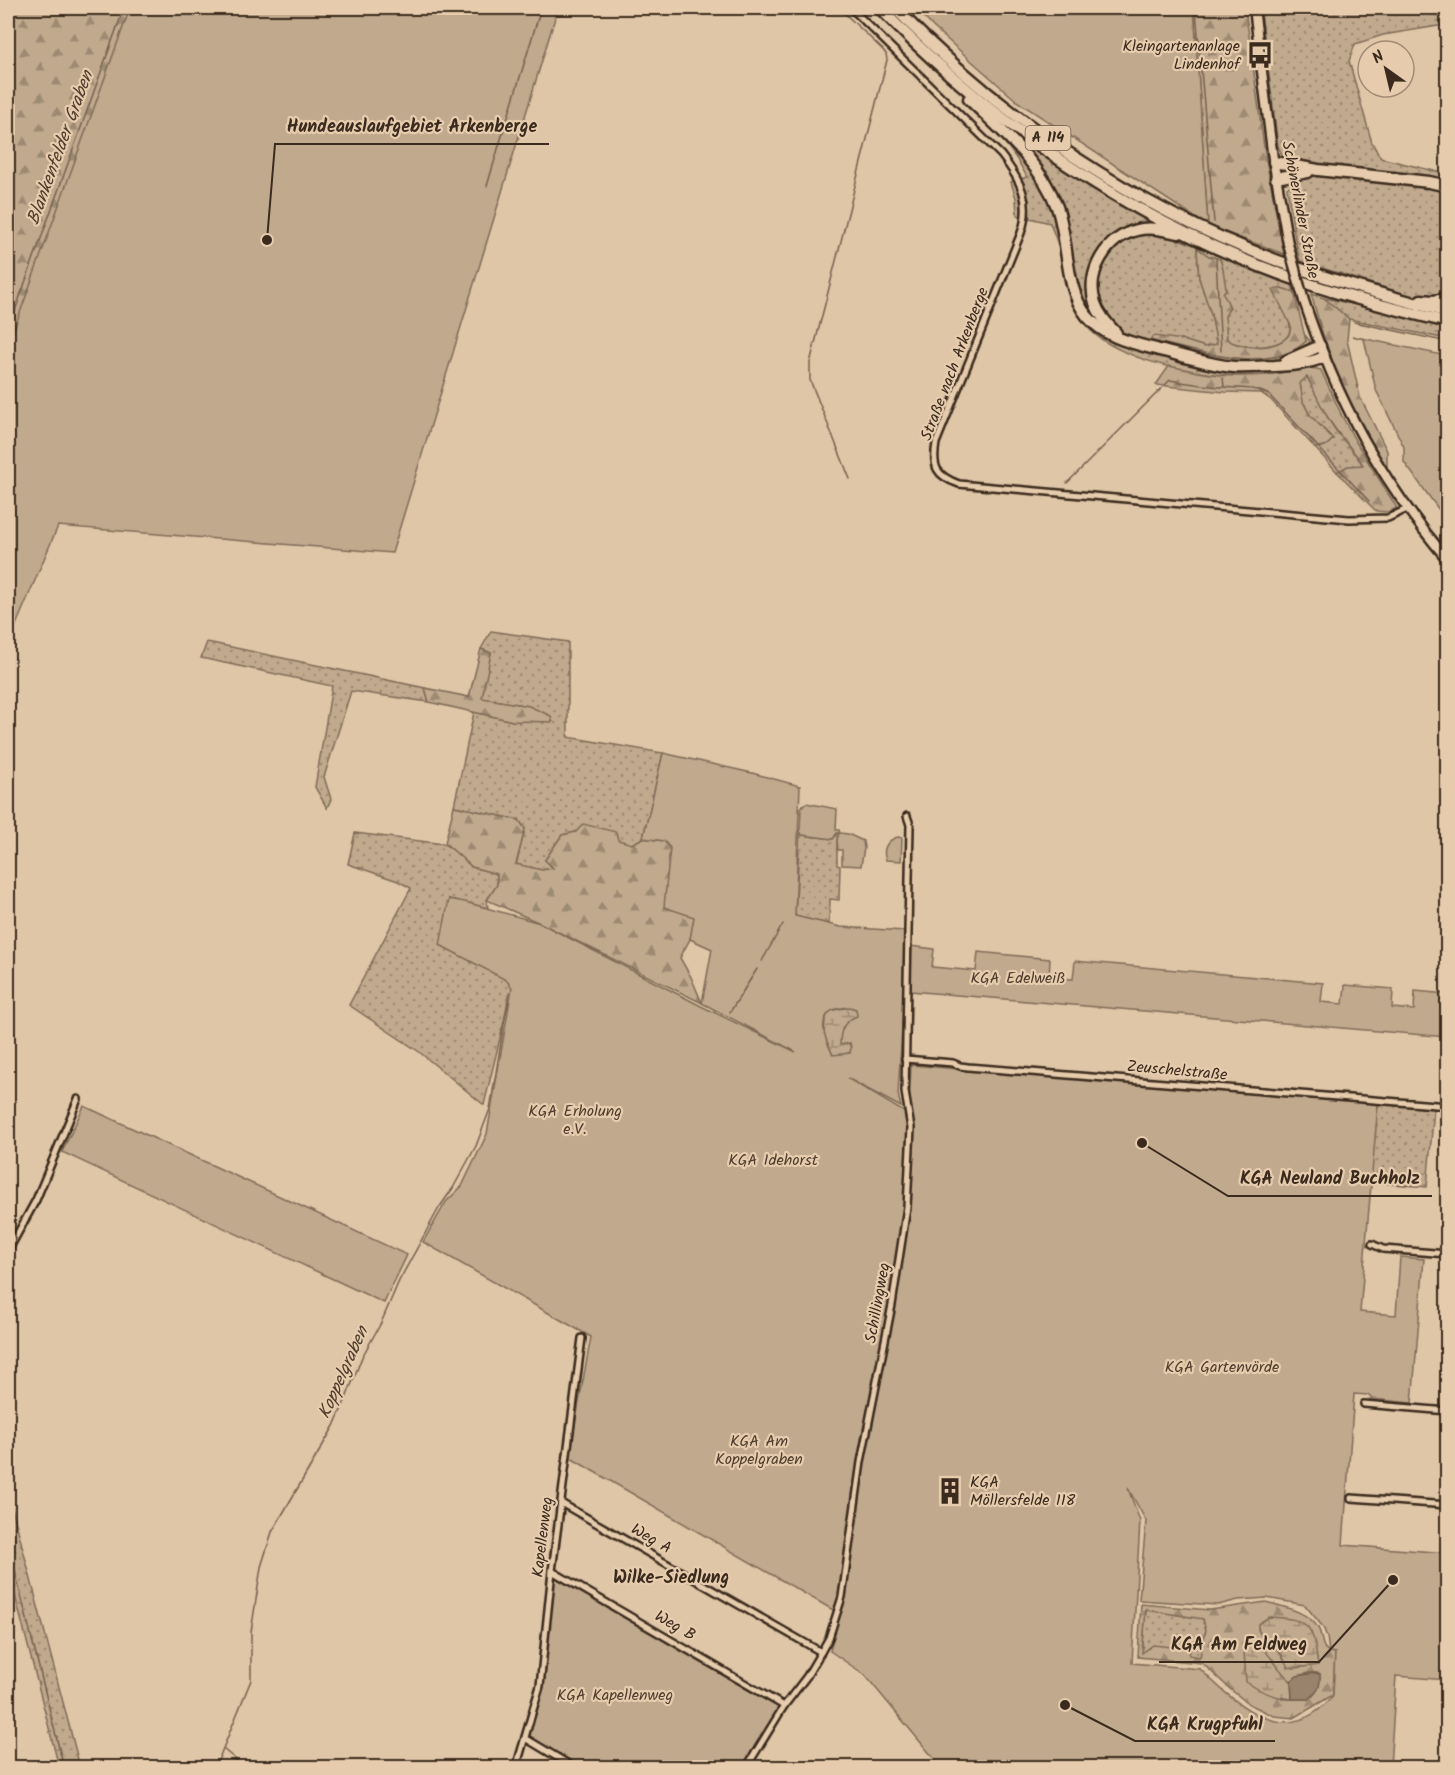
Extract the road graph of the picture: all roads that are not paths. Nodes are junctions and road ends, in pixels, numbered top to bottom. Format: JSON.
{"nodes":[{"id":1,"x":851,"y":8,"type":"edge"},
{"id":2,"x":880,"y":8,"type":"edge"},
{"id":3,"x":895,"y":8,"type":"edge"},
{"id":4,"x":1254,"y":8,"type":"edge"},
{"id":5,"x":922,"y":49,"type":"junction"},
{"id":6,"x":1274,"y":162,"type":"junction"},
{"id":7,"x":1318,"y":170,"type":"junction"},
{"id":8,"x":1276,"y":178,"type":"junction"},
{"id":9,"x":1448,"y":186,"type":"edge"},
{"id":10,"x":1191,"y":235,"type":"junction"},
{"id":11,"x":1395,"y":298,"type":"junction"},
{"id":12,"x":1448,"y":299,"type":"edge"},
{"id":13,"x":1448,"y":312,"type":"edge"},
{"id":14,"x":1448,"y":322,"type":"edge"},
{"id":15,"x":1136,"y":344,"type":"junction"},
{"id":16,"x":1320,"y":346,"type":"junction"},
{"id":17,"x":1324,"y":357,"type":"junction"},
{"id":18,"x":1262,"y":366,"type":"junction"},
{"id":19,"x":1407,"y":509,"type":"junction"},
{"id":20,"x":1448,"y":560,"type":"edge"},
{"id":21,"x":907,"y":816,"type":"dead end"},
{"id":22,"x":905,"y":1059,"type":"junction"},
{"id":23,"x":78,"y":1099,"type":"dead end"},
{"id":24,"x":1448,"y":1106,"type":"edge"},
{"id":25,"x":1372,"y":1244,"type":"dead end"},
{"id":26,"x":8,"y":1251,"type":"edge"},
{"id":27,"x":1448,"y":1254,"type":"edge"},
{"id":28,"x":582,"y":1338,"type":"dead end"},
{"id":29,"x":1364,"y":1404,"type":"dead end"},
{"id":30,"x":1448,"y":1411,"type":"edge"},
{"id":31,"x":1351,"y":1498,"type":"dead end"},
{"id":32,"x":561,"y":1503,"type":"junction"},
{"id":33,"x":1448,"y":1505,"type":"edge"},
{"id":34,"x":552,"y":1571,"type":"junction"},
{"id":35,"x":821,"y":1652,"type":"junction"},
{"id":36,"x":784,"y":1706,"type":"junction"},
{"id":37,"x":525,"y":1738,"type":"junction"},
{"id":38,"x":516,"y":1767,"type":"edge"},
{"id":39,"x":575,"y":1767,"type":"edge"},
{"id":40,"x":746,"y":1767,"type":"edge"}],
"edges":[{"from":1,"to":19,"type":"street","name":"Straße nach Arkenberge"},
{"from":2,"to":5,"type":"highway","number":"A 114"},
{"from":3,"to":11,"type":"highway","number":"A 114"},
{"from":4,"to":6,"type":"main road","name":"Schönerlinder Straße"},
{"from":5,"to":10,"type":"highway","number":"A 114"},
{"from":5,"to":15,"type":"highway"},
{"from":6,"to":7,"type":"highway"},
{"from":6,"to":8,"type":"main road","name":"Schönerlinder Straße"},
{"from":7,"to":8,"type":"highway"},
{"from":7,"to":9,"type":"highway"},
{"from":8,"to":16,"type":"main road","name":"Schönerlinder Straße","bridge":true},
{"from":10,"to":14,"type":"highway","number":"A 114"},
{"from":10,"to":15,"type":"highway"},
{"from":11,"to":12,"type":"highway"},
{"from":11,"to":13,"type":"highway","number":"A 114"},
{"from":15,"to":18,"type":"highway"},
{"from":16,"to":17,"type":"main road","name":"Schönerlinder Straße"},
{"from":16,"to":18,"type":"highway"},
{"from":17,"to":18,"type":"highway"},
{"from":17,"to":19,"type":"main road","name":"Schönerlinder Straße"},
{"from":19,"to":20,"type":"main road","name":"Schönerlinder Straße"},
{"from":21,"to":22,"type":"street","name":"Schillingweg"},
{"from":22,"to":24,"type":"street","name":"Zeuschelstraße"},
{"from":22,"to":35,"type":"street","name":"Schillingweg"},
{"from":23,"to":26,"type":"street"},
{"from":25,"to":27,"type":"street"},
{"from":28,"to":32,"type":"street","name":"Kapellenweg"},
{"from":29,"to":30,"type":"street"},
{"from":31,"to":33,"type":"street"},
{"from":32,"to":34,"type":"street","name":"Kapellenweg"},
{"from":32,"to":35,"type":"street","name":"Weg A"},
{"from":34,"to":36,"type":"street","name":"Weg B"},
{"from":34,"to":37,"type":"street","name":"Kapellenweg"},
{"from":35,"to":36,"type":"street","name":"Schillingweg"},
{"from":36,"to":40,"type":"street","name":"Schillingweg"},
{"from":37,"to":38,"type":"street","name":"Kapellenweg"},
{"from":37,"to":39,"type":"street"}]}
